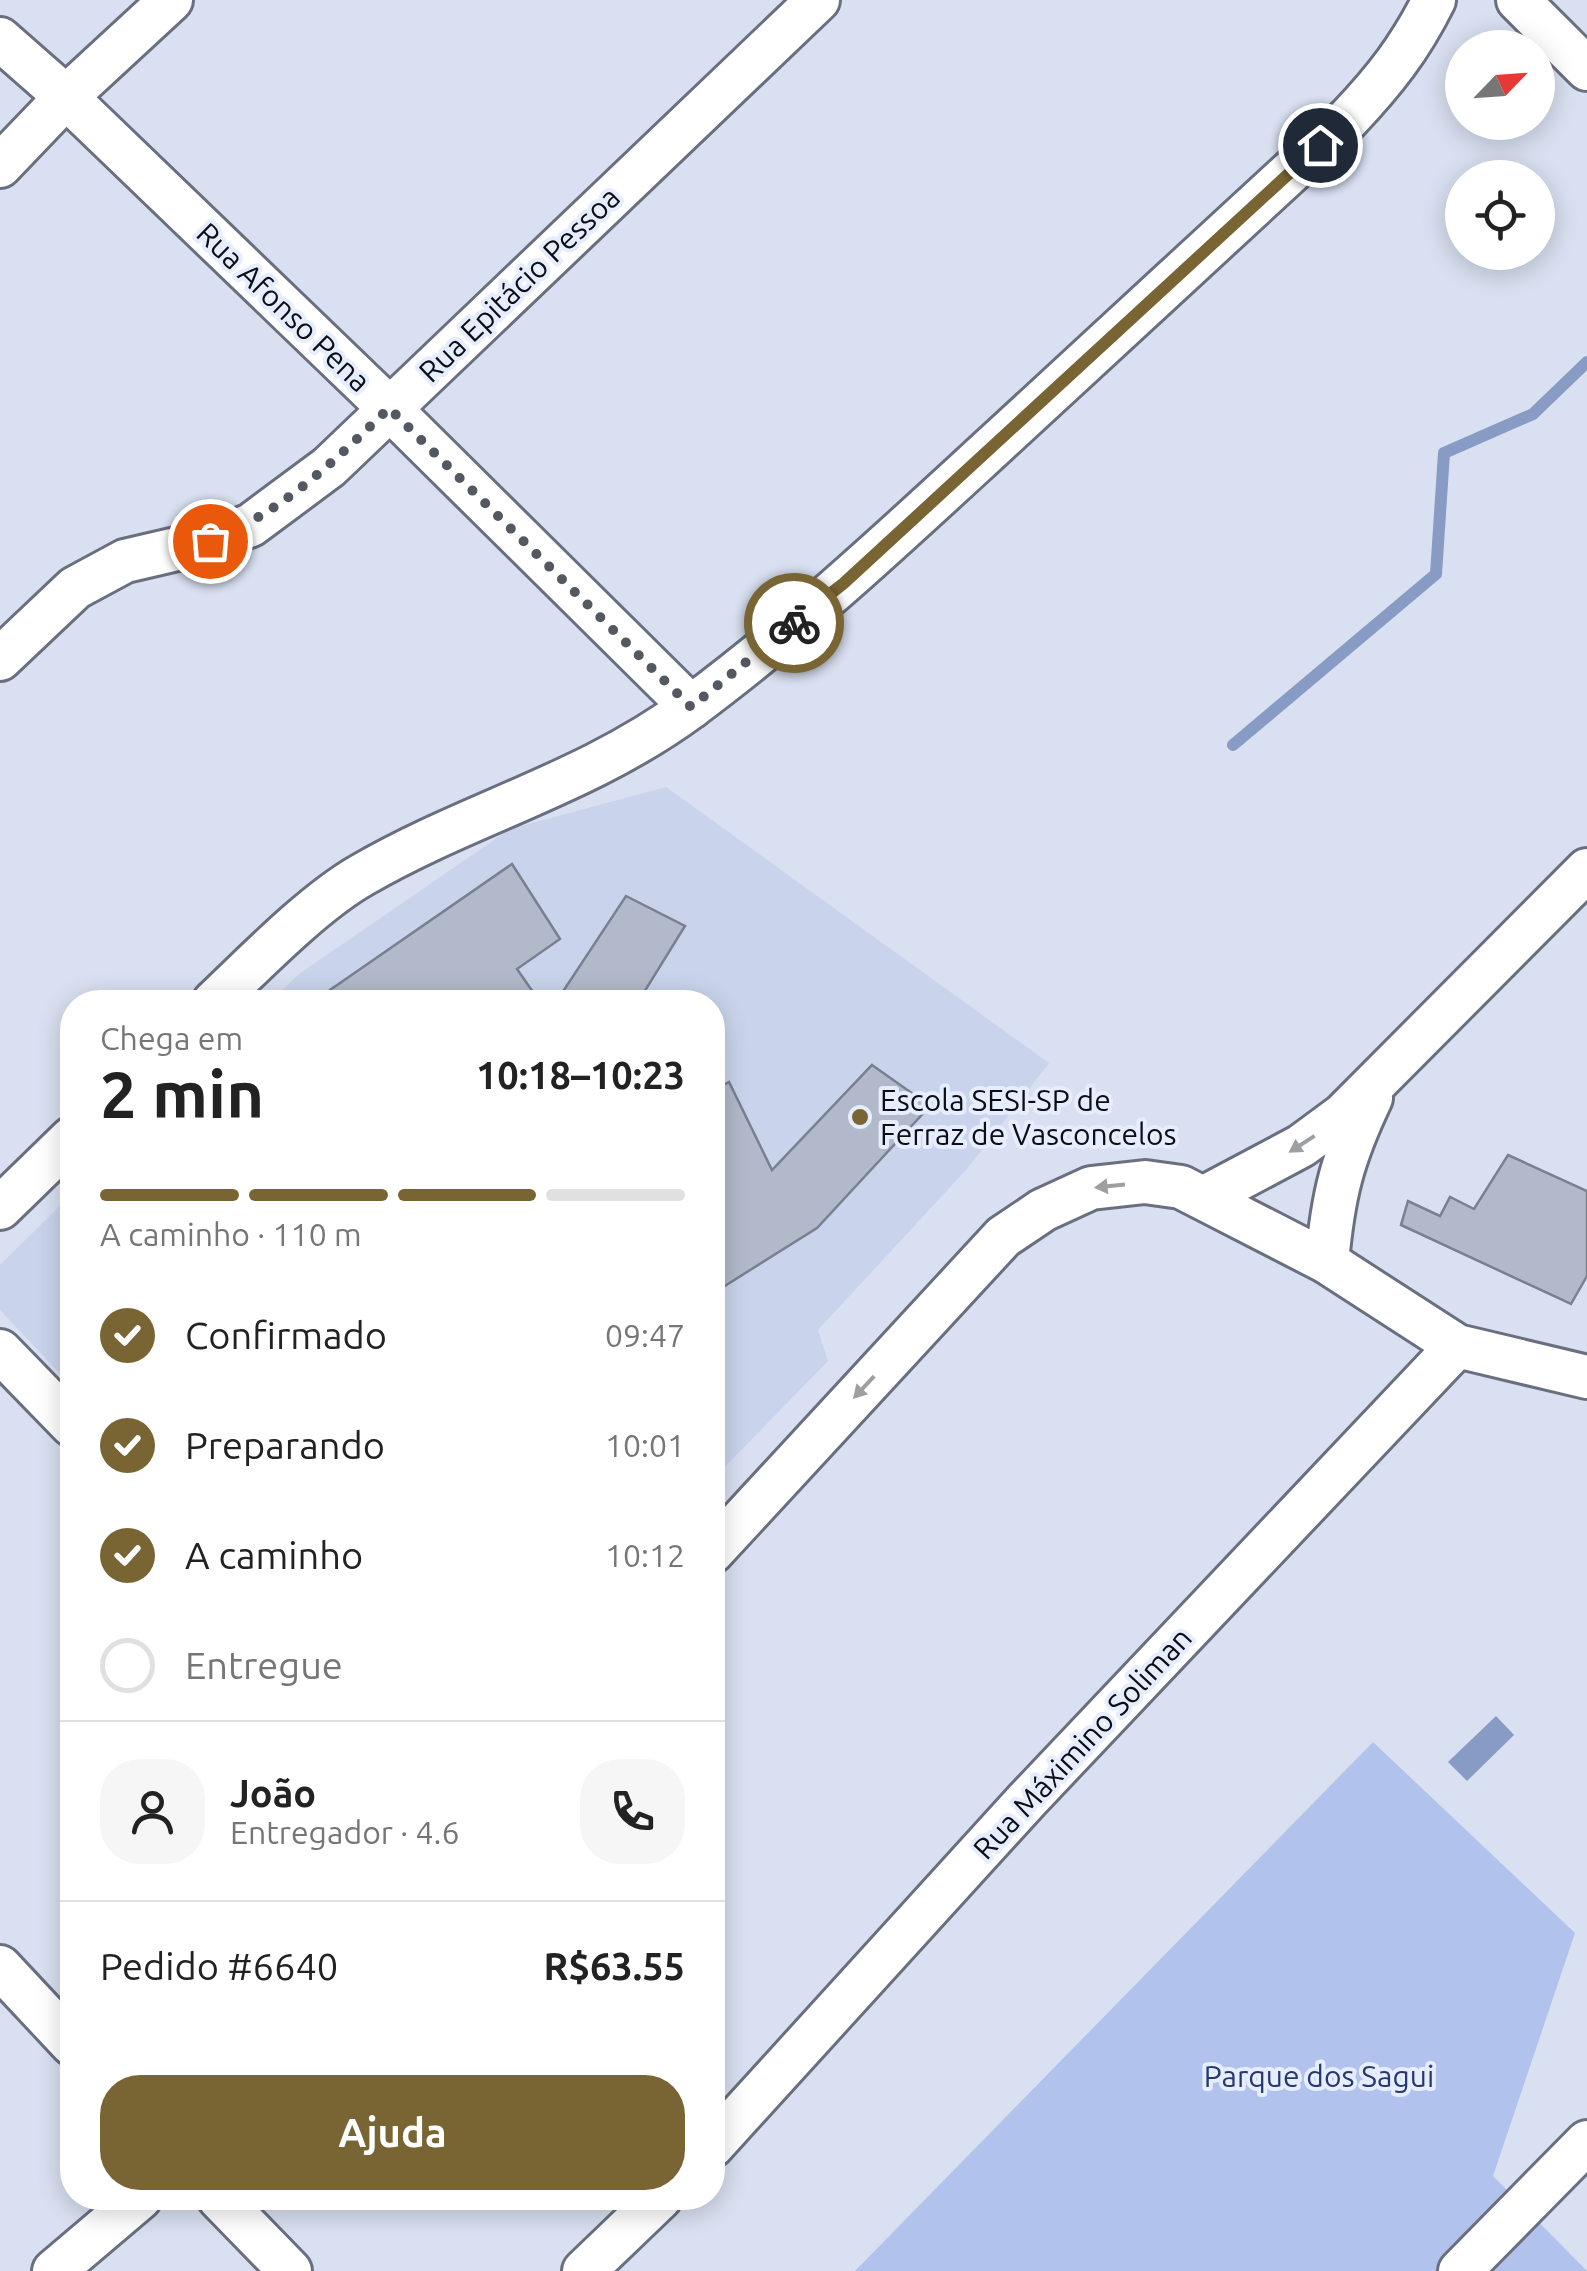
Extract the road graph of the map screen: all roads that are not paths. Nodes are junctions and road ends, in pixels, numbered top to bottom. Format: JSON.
{"nodes":[{"id":1,"x":171,"y":0,"type":"edge"},
{"id":2,"x":818,"y":0,"type":"edge"},
{"id":3,"x":1434,"y":0,"type":"edge"},
{"id":4,"x":1518,"y":0,"type":"edge"},
{"id":5,"x":0,"y":39,"type":"edge"},
{"id":6,"x":1587,"y":69,"type":"edge"},
{"id":7,"x":66,"y":97,"type":"junction"},
{"id":8,"x":0,"y":166,"type":"edge"},
{"id":9,"x":389,"y":408,"type":"junction"},
{"id":10,"x":0,"y":659,"type":"edge"},
{"id":11,"x":691,"y":707,"type":"junction"},
{"id":12,"x":1587,"y":870,"type":"edge"},
{"id":13,"x":227,"y":990,"type":"edge"},
{"id":14,"x":1378,"y":1084,"type":"junction"},
{"id":15,"x":60,"y":1150,"type":"edge"},
{"id":16,"x":1205,"y":1198,"type":"junction"},
{"id":17,"x":0,"y":1208,"type":"edge"},
{"id":18,"x":1327,"y":1262,"type":"junction"},
{"id":19,"x":1457,"y":1346,"type":"junction"},
{"id":20,"x":0,"y":1352,"type":"edge"},
{"id":21,"x":1587,"y":1377,"type":"edge"},
{"id":22,"x":60,"y":1414,"type":"edge"},
{"id":23,"x":725,"y":1538,"type":"edge"},
{"id":24,"x":0,"y":1967,"type":"edge"},
{"id":25,"x":60,"y":2031,"type":"edge"},
{"id":26,"x":725,"y":2120,"type":"edge"},
{"id":27,"x":1587,"y":2142,"type":"edge"},
{"id":28,"x":126,"y":2210,"type":"edge"},
{"id":29,"x":230,"y":2210,"type":"edge"},
{"id":30,"x":648,"y":2210,"type":"edge"},
{"id":31,"x":54,"y":2271,"type":"edge"},
{"id":32,"x":290,"y":2271,"type":"edge"},
{"id":33,"x":584,"y":2271,"type":"edge"},
{"id":34,"x":1460,"y":2271,"type":"edge"}],
"edges":[{"from":1,"to":7,"type":"street"},
{"from":2,"to":9,"type":"street","name":"Rua Epitácio Pessoa"},
{"from":3,"to":11,"type":"street"},
{"from":4,"to":6,"type":"street"},
{"from":5,"to":7,"type":"street","name":"Rua Afonso Pena"},
{"from":7,"to":8,"type":"street"},
{"from":7,"to":9,"type":"street","name":"Rua Afonso Pena"},
{"from":9,"to":10,"type":"street","name":"Rua Epitácio Pessoa"},
{"from":9,"to":11,"type":"street","name":"Rua Afonso Pena"},
{"from":11,"to":13,"type":"street"},
{"from":12,"to":14,"type":"street"},
{"from":14,"to":16,"type":"street","one_way":true},
{"from":14,"to":18,"type":"street"},
{"from":15,"to":17,"type":"street"},
{"from":16,"to":18,"type":"street"},
{"from":16,"to":23,"type":"street","one_way":true},
{"from":18,"to":19,"type":"street"},
{"from":19,"to":21,"type":"street"},
{"from":19,"to":26,"type":"street","name":"Rua Máximino Soliman"},
{"from":20,"to":22,"type":"street"},
{"from":24,"to":25,"type":"street"},
{"from":27,"to":34,"type":"street"},
{"from":28,"to":31,"type":"street"},
{"from":29,"to":32,"type":"street"},
{"from":30,"to":33,"type":"street"}]}
